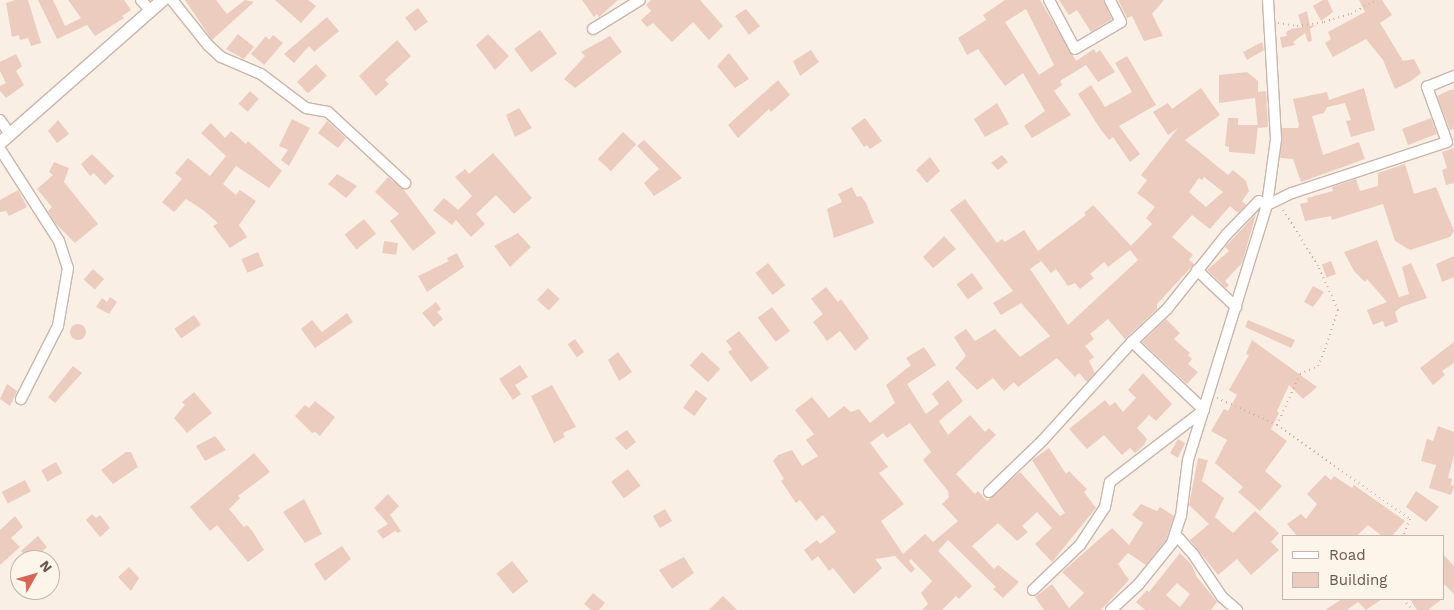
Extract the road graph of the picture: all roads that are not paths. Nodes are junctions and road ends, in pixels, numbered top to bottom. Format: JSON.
{"nodes":[{"id":1,"x":141,"y":0,"type":"edge"},
{"id":2,"x":163,"y":0,"type":"edge"},
{"id":3,"x":172,"y":0,"type":"edge"},
{"id":4,"x":640,"y":0,"type":"edge"},
{"id":5,"x":1049,"y":0,"type":"edge"},
{"id":6,"x":1110,"y":0,"type":"edge"},
{"id":7,"x":1268,"y":0,"type":"edge"},
{"id":8,"x":150,"y":10,"type":"junction"},
{"id":9,"x":593,"y":29,"type":"dead end"},
{"id":10,"x":1454,"y":76,"type":"edge"},
{"id":11,"x":0,"y":120,"type":"edge"},
{"id":12,"x":9,"y":133,"type":"junction"},
{"id":13,"x":0,"y":144,"type":"edge"},
{"id":14,"x":0,"y":148,"type":"edge"},
{"id":15,"x":405,"y":183,"type":"dead end"},
{"id":16,"x":1267,"y":206,"type":"junction"},
{"id":17,"x":1197,"y":270,"type":"junction"},
{"id":18,"x":1236,"y":307,"type":"junction"},
{"id":19,"x":1132,"y":342,"type":"junction"},
{"id":20,"x":21,"y":399,"type":"dead end"},
{"id":21,"x":1204,"y":410,"type":"junction"},
{"id":22,"x":989,"y":492,"type":"dead end"},
{"id":23,"x":1175,"y":534,"type":"junction"},
{"id":24,"x":1033,"y":590,"type":"dead end"},
{"id":25,"x":1111,"y":610,"type":"edge"},
{"id":26,"x":1237,"y":610,"type":"edge"}],
"edges":[{"from":1,"to":8,"type":"street"},
{"from":2,"to":8,"type":"street"},
{"from":3,"to":15,"type":"street"},
{"from":4,"to":9,"type":"street"},
{"from":5,"to":6,"type":"street"},
{"from":7,"to":16,"type":"street"},
{"from":8,"to":12,"type":"street"},
{"from":10,"to":16,"type":"street"},
{"from":11,"to":12,"type":"street"},
{"from":12,"to":13,"type":"street"},
{"from":14,"to":20,"type":"street"},
{"from":16,"to":17,"type":"street"},
{"from":16,"to":18,"type":"street"},
{"from":17,"to":18,"type":"street"},
{"from":17,"to":19,"type":"street"},
{"from":18,"to":21,"type":"street"},
{"from":19,"to":21,"type":"street"},
{"from":19,"to":22,"type":"street"},
{"from":21,"to":23,"type":"street"},
{"from":21,"to":24,"type":"street"},
{"from":23,"to":25,"type":"street"},
{"from":23,"to":26,"type":"street"}]}
